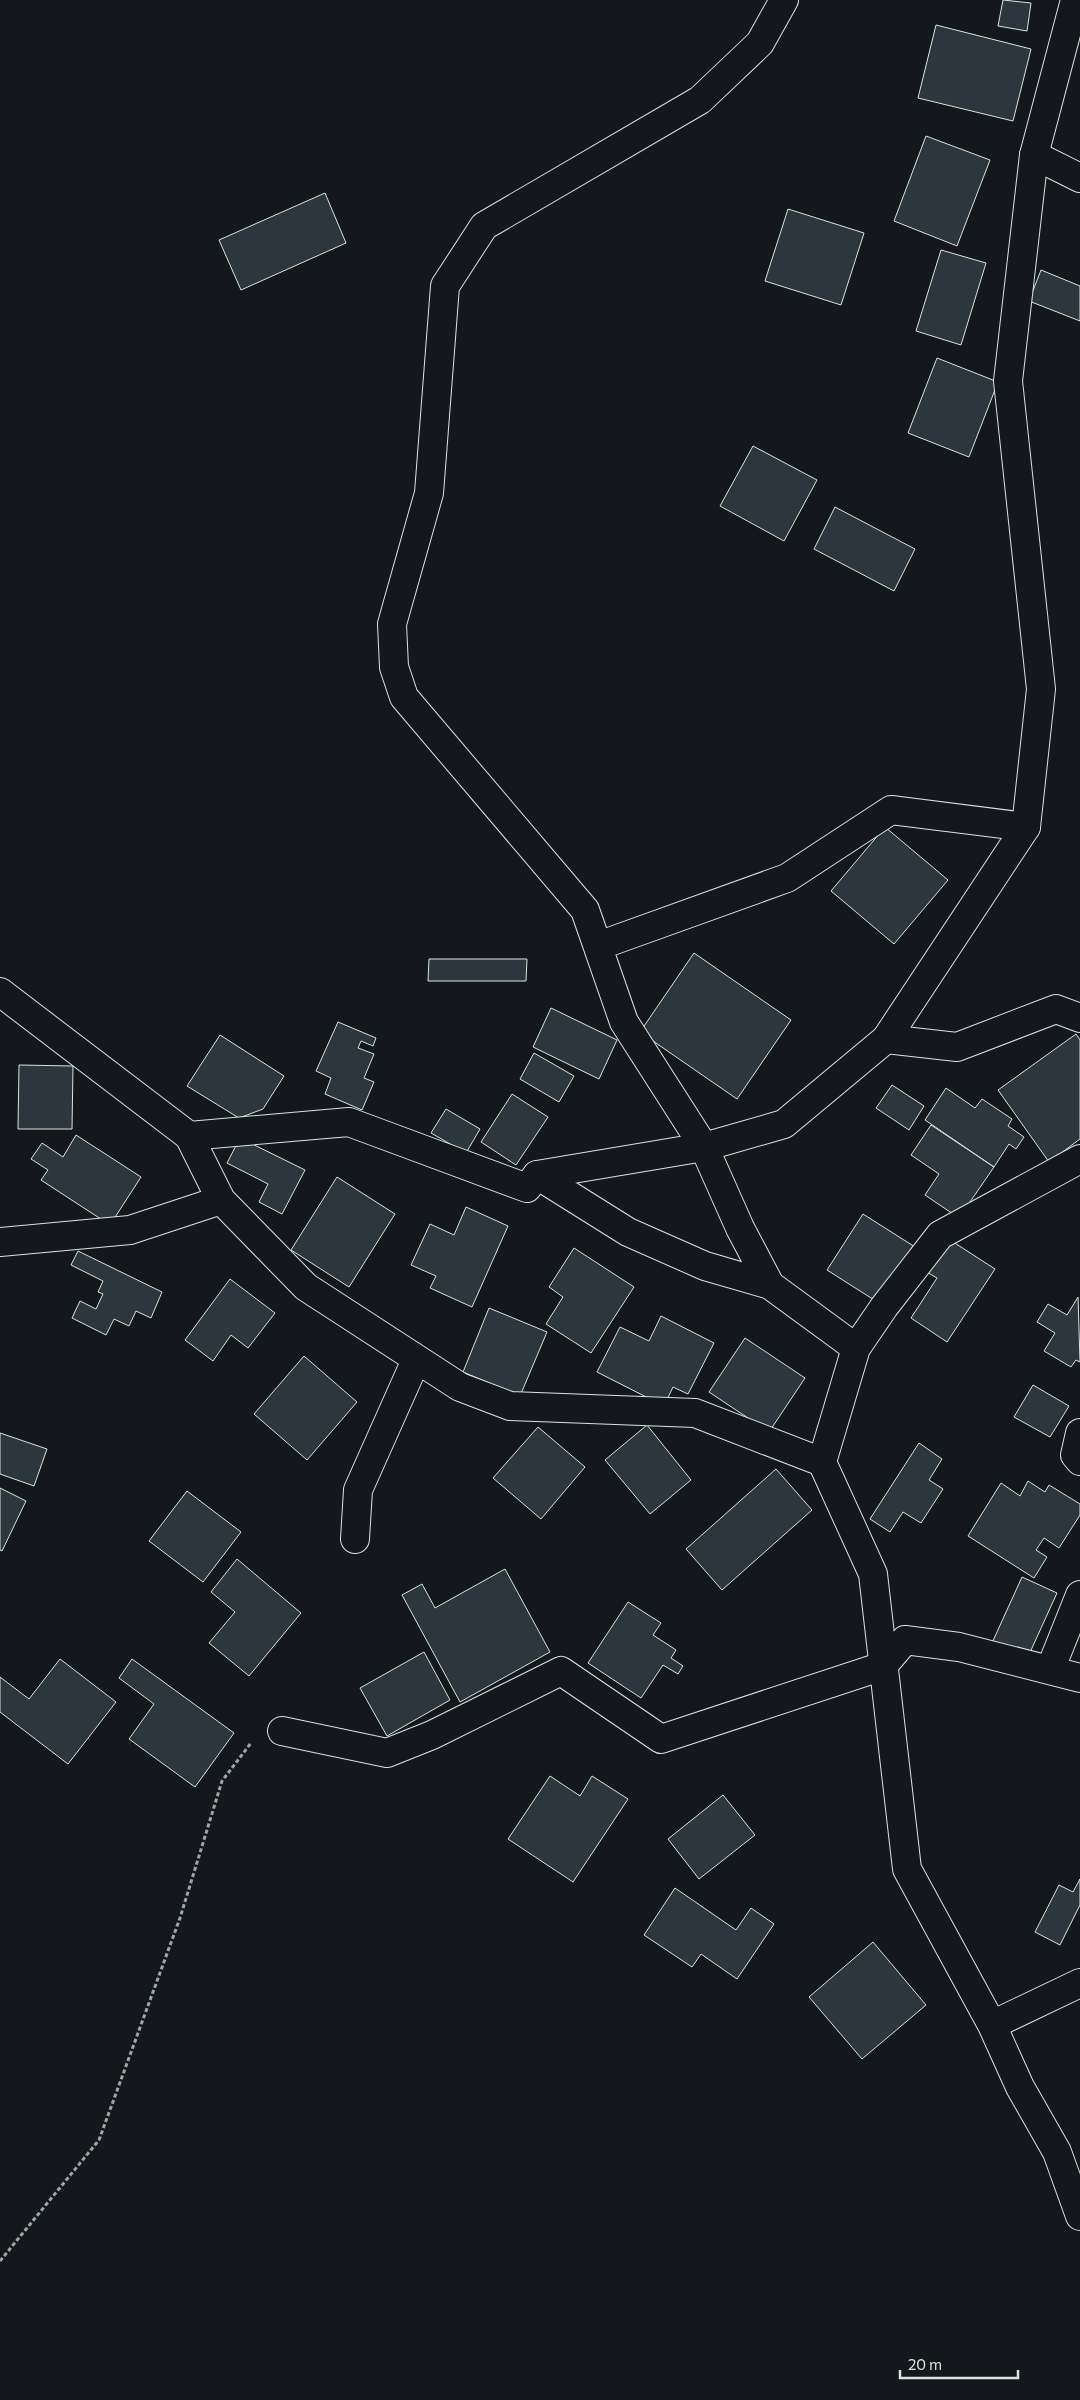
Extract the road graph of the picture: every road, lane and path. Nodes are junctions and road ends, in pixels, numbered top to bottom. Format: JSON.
{"nodes":[{"id":1,"x":784,"y":0,"type":"edge"},
{"id":2,"x":1075,"y":0,"type":"edge"},
{"id":3,"x":1034,"y":155,"type":"junction"},
{"id":4,"x":1080,"y":178,"type":"edge"},
{"id":5,"x":1026,"y":827,"type":"junction"},
{"id":6,"x":598,"y":946,"type":"junction"},
{"id":7,"x":0,"y":993,"type":"edge"},
{"id":8,"x":1080,"y":1018,"type":"edge"},
{"id":9,"x":886,"y":1039,"type":"junction"},
{"id":10,"x":190,"y":1136,"type":"junction"},
{"id":11,"x":704,"y":1148,"type":"junction"},
{"id":12,"x":1080,"y":1159,"type":"edge"},
{"id":13,"x":537,"y":1176,"type":"junction"},
{"id":14,"x":221,"y":1200,"type":"junction"},
{"id":15,"x":0,"y":1242,"type":"edge"},
{"id":16,"x":770,"y":1285,"type":"junction"},
{"id":17,"x":856,"y":1348,"type":"junction"},
{"id":18,"x":416,"y":1360,"type":"junction"},
{"id":19,"x":1080,"y":1433,"type":"edge"},
{"id":20,"x":1080,"y":1461,"type":"edge"},
{"id":21,"x":822,"y":1462,"type":"junction"},
{"id":22,"x":355,"y":1539,"type":"dead end"},
{"id":23,"x":1080,"y":1595,"type":"edge"},
{"id":24,"x":883,"y":1666,"type":"junction"},
{"id":25,"x":1050,"y":1670,"type":"junction"},
{"id":26,"x":1080,"y":1678,"type":"edge"},
{"id":27,"x":282,"y":1731,"type":"joint"},
{"id":28,"x":1080,"y":1983,"type":"edge"},
{"id":29,"x":992,"y":2025,"type":"junction"},
{"id":30,"x":1080,"y":2216,"type":"edge"},
{"id":31,"x":0,"y":2261,"type":"edge"}],
"edges":[{"from":1,"to":6,"type":"street"},
{"from":2,"to":3,"type":"street"},
{"from":3,"to":4,"type":"street"},
{"from":3,"to":5,"type":"street"},
{"from":5,"to":6,"type":"street"},
{"from":5,"to":9,"type":"street"},
{"from":6,"to":11,"type":"street"},
{"from":7,"to":10,"type":"street"},
{"from":8,"to":9,"type":"street"},
{"from":9,"to":11,"type":"street"},
{"from":10,"to":13,"type":"street"},
{"from":10,"to":14,"type":"street"},
{"from":11,"to":13,"type":"street"},
{"from":11,"to":16,"type":"street"},
{"from":12,"to":17,"type":"street"},
{"from":13,"to":16,"type":"street"},
{"from":14,"to":15,"type":"street"},
{"from":14,"to":18,"type":"street"},
{"from":16,"to":17,"type":"street"},
{"from":17,"to":21,"type":"street"},
{"from":18,"to":21,"type":"street"},
{"from":18,"to":22,"type":"street"},
{"from":19,"to":20,"type":"street"},
{"from":21,"to":24,"type":"street"},
{"from":23,"to":25,"type":"street"},
{"from":24,"to":25,"type":"street"},
{"from":24,"to":27,"type":"street"},
{"from":24,"to":29,"type":"street"},
{"from":25,"to":26,"type":"street"},
{"from":27,"to":31,"type":"path"},
{"from":28,"to":29,"type":"street"},
{"from":29,"to":30,"type":"street"}]}
